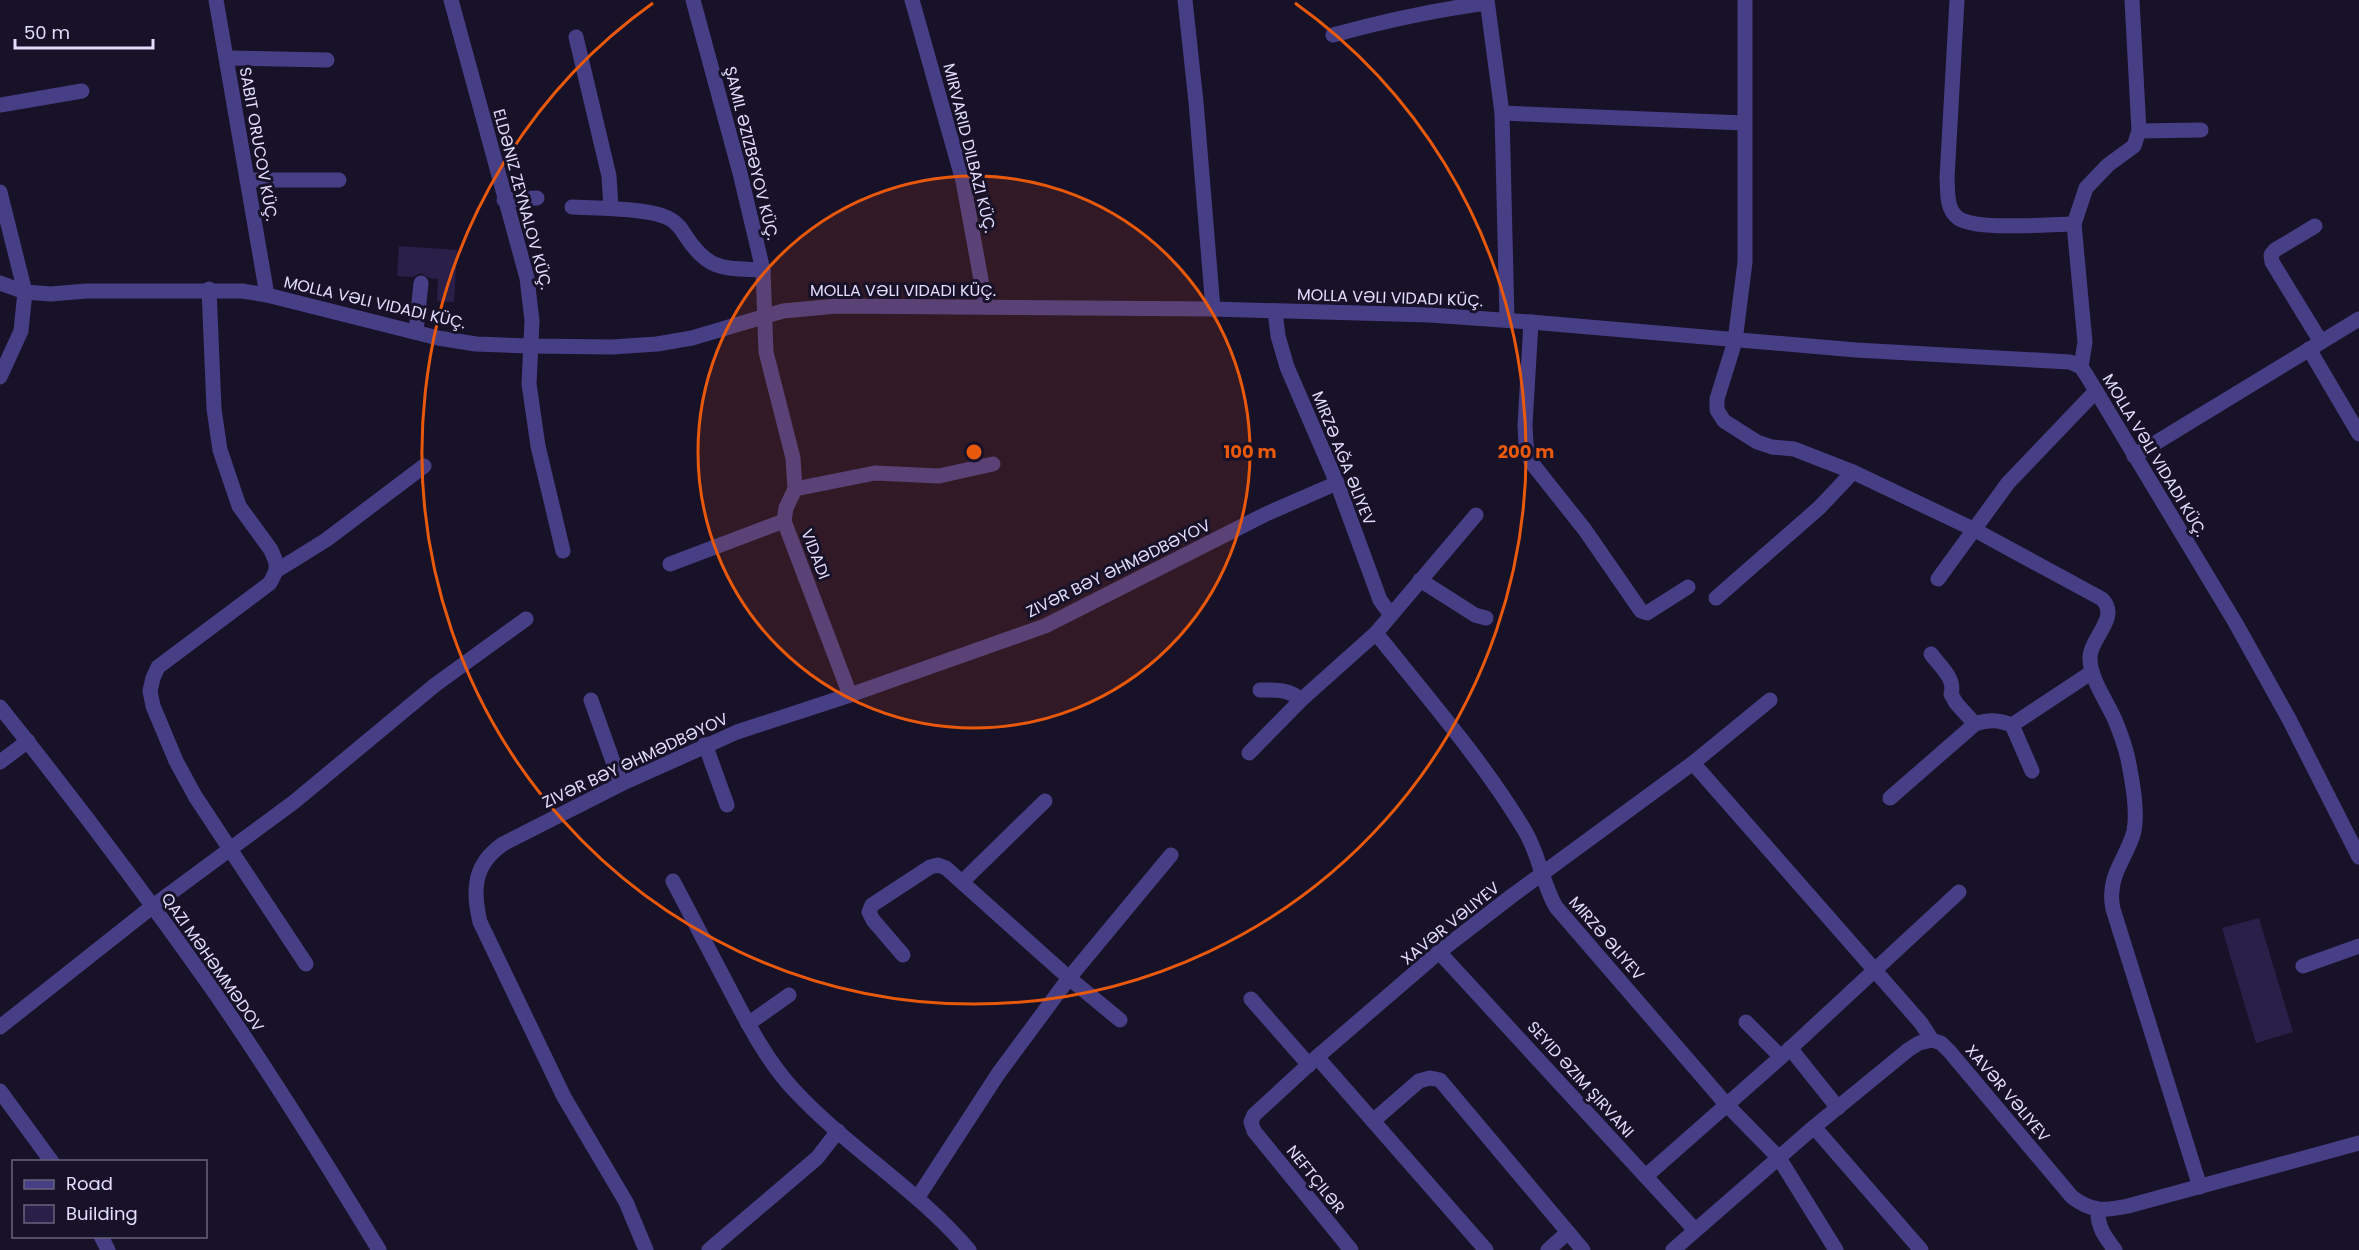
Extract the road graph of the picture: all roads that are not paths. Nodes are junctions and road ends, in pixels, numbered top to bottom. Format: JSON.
{"nodes":[{"id":1,"x":216,"y":0,"type":"edge"},
{"id":2,"x":451,"y":0,"type":"edge"},
{"id":3,"x":693,"y":0,"type":"edge"},
{"id":4,"x":912,"y":0,"type":"edge"},
{"id":5,"x":1185,"y":0,"type":"edge"},
{"id":6,"x":1745,"y":0,"type":"edge"},
{"id":7,"x":1957,"y":0,"type":"edge"},
{"id":8,"x":2132,"y":0,"type":"edge"},
{"id":9,"x":1487,"y":2,"type":"edge"},
{"id":10,"x":1333,"y":35,"type":"dead end"},
{"id":11,"x":576,"y":37,"type":"dead end"},
{"id":12,"x":226,"y":58,"type":"junction"},
{"id":13,"x":327,"y":60,"type":"dead end"},
{"id":14,"x":82,"y":91,"type":"dead end"},
{"id":15,"x":0,"y":105,"type":"edge"},
{"id":16,"x":1502,"y":113,"type":"junction"},
{"id":17,"x":1744,"y":123,"type":"junction"},
{"id":18,"x":2201,"y":130,"type":"dead end"},
{"id":19,"x":2139,"y":131,"type":"junction"},
{"id":20,"x":247,"y":180,"type":"junction"},
{"id":21,"x":339,"y":180,"type":"dead end"},
{"id":22,"x":0,"y":192,"type":"edge"},
{"id":23,"x":537,"y":198,"type":"dead end"},
{"id":24,"x":504,"y":200,"type":"junction"},
{"id":25,"x":572,"y":207,"type":"dead end"},
{"id":26,"x":611,"y":208,"type":"junction"},
{"id":27,"x":2074,"y":224,"type":"junction"},
{"id":28,"x":2315,"y":226,"type":"dead end"},
{"id":29,"x":763,"y":270,"type":"junction"},
{"id":30,"x":0,"y":283,"type":"edge"},
{"id":31,"x":421,"y":283,"type":"dead end"},
{"id":32,"x":209,"y":289,"type":"junction"},
{"id":33,"x":25,"y":292,"type":"junction"},
{"id":34,"x":267,"y":295,"type":"junction"},
{"id":35,"x":986,"y":307,"type":"junction"},
{"id":36,"x":1213,"y":309,"type":"junction"},
{"id":37,"x":1275,"y":311,"type":"junction"},
{"id":38,"x":764,"y":316,"type":"junction"},
{"id":39,"x":2359,"y":319,"type":"edge"},
{"id":40,"x":1507,"y":320,"type":"junction"},
{"id":41,"x":1531,"y":322,"type":"junction"},
{"id":42,"x":416,"y":332,"type":"junction"},
{"id":43,"x":1736,"y":341,"type":"junction"},
{"id":44,"x":530,"y":346,"type":"junction"},
{"id":45,"x":2315,"y":346,"type":"junction"},
{"id":46,"x":2081,"y":367,"type":"junction"},
{"id":47,"x":0,"y":377,"type":"edge"},
{"id":48,"x":2096,"y":391,"type":"junction"},
{"id":49,"x":2359,"y":434,"type":"edge"},
{"id":50,"x":2134,"y":456,"type":"junction"},
{"id":51,"x":993,"y":464,"type":"dead end"},
{"id":52,"x":424,"y":466,"type":"dead end"},
{"id":53,"x":1852,"y":472,"type":"junction"},
{"id":54,"x":1337,"y":483,"type":"junction"},
{"id":55,"x":795,"y":489,"type":"junction"},
{"id":56,"x":1476,"y":515,"type":"dead end"},
{"id":57,"x":784,"y":521,"type":"junction"},
{"id":58,"x":1973,"y":529,"type":"junction"},
{"id":59,"x":564,"y":551,"type":"dead end"},
{"id":60,"x":670,"y":564,"type":"dead end"},
{"id":61,"x":276,"y":571,"type":"junction"},
{"id":62,"x":1938,"y":579,"type":"dead end"},
{"id":63,"x":1420,"y":580,"type":"junction"},
{"id":64,"x":1688,"y":586,"type":"dead end"},
{"id":65,"x":1716,"y":598,"type":"dead end"},
{"id":66,"x":1391,"y":615,"type":"junction"},
{"id":67,"x":1486,"y":618,"type":"dead end"},
{"id":68,"x":526,"y":619,"type":"dead end"},
{"id":69,"x":1376,"y":633,"type":"junction"},
{"id":70,"x":1931,"y":654,"type":"dead end"},
{"id":71,"x":2092,"y":672,"type":"junction"},
{"id":72,"x":1260,"y":690,"type":"dead end"},
{"id":73,"x":850,"y":695,"type":"junction"},
{"id":74,"x":591,"y":700,"type":"dead end"},
{"id":75,"x":1301,"y":700,"type":"junction"},
{"id":76,"x":1770,"y":700,"type":"dead end"},
{"id":77,"x":0,"y":707,"type":"edge"},
{"id":78,"x":1975,"y":724,"type":"junction"},
{"id":79,"x":2012,"y":725,"type":"junction"},
{"id":80,"x":28,"y":741,"type":"junction"},
{"id":81,"x":705,"y":744,"type":"junction"},
{"id":82,"x":1249,"y":753,"type":"dead end"},
{"id":83,"x":0,"y":762,"type":"edge"},
{"id":84,"x":1693,"y":763,"type":"junction"},
{"id":85,"x":2032,"y":771,"type":"dead end"},
{"id":86,"x":621,"y":784,"type":"junction"},
{"id":87,"x":1890,"y":798,"type":"dead end"},
{"id":88,"x":1045,"y":801,"type":"dead end"},
{"id":89,"x":727,"y":805,"type":"dead end"},
{"id":90,"x":230,"y":848,"type":"junction"},
{"id":91,"x":1171,"y":855,"type":"dead end"},
{"id":92,"x":2359,"y":857,"type":"edge"},
{"id":93,"x":1542,"y":874,"type":"junction"},
{"id":94,"x":673,"y":881,"type":"dead end"},
{"id":95,"x":963,"y":882,"type":"junction"},
{"id":96,"x":1959,"y":892,"type":"dead end"},
{"id":97,"x":153,"y":906,"type":"junction"},
{"id":98,"x":2359,"y":946,"type":"edge"},
{"id":99,"x":1439,"y":952,"type":"junction"},
{"id":100,"x":903,"y":955,"type":"dead end"},
{"id":101,"x":306,"y":964,"type":"dead end"},
{"id":102,"x":2303,"y":966,"type":"dead end"},
{"id":103,"x":1875,"y":971,"type":"junction"},
{"id":104,"x":1069,"y":978,"type":"junction"},
{"id":105,"x":789,"y":995,"type":"dead end"},
{"id":106,"x":1251,"y":999,"type":"dead end"},
{"id":107,"x":1120,"y":1020,"type":"dead end"},
{"id":108,"x":1746,"y":1022,"type":"dead end"},
{"id":109,"x":748,"y":1024,"type":"junction"},
{"id":110,"x":0,"y":1027,"type":"edge"},
{"id":111,"x":1932,"y":1040,"type":"junction"},
{"id":112,"x":1786,"y":1052,"type":"junction"},
{"id":113,"x":1313,"y":1061,"type":"junction"},
{"id":114,"x":0,"y":1091,"type":"edge"},
{"id":115,"x":1726,"y":1104,"type":"junction"},
{"id":116,"x":1838,"y":1108,"type":"junction"},
{"id":117,"x":1372,"y":1121,"type":"junction"},
{"id":118,"x":1814,"y":1127,"type":"junction"},
{"id":119,"x":838,"y":1131,"type":"junction"},
{"id":120,"x":1254,"y":1131,"type":"joint"},
{"id":121,"x":2359,"y":1143,"type":"edge"},
{"id":122,"x":1779,"y":1158,"type":"junction"},
{"id":123,"x":51,"y":1160,"type":"edge"},
{"id":124,"x":1646,"y":1176,"type":"junction"},
{"id":125,"x":2200,"y":1187,"type":"junction"},
{"id":126,"x":918,"y":1197,"type":"junction"},
{"id":127,"x":2098,"y":1209,"type":"junction"},
{"id":128,"x":1695,"y":1230,"type":"junction"},
{"id":129,"x":1568,"y":1232,"type":"junction"},
{"id":130,"x":379,"y":1250,"type":"edge"},
{"id":131,"x":646,"y":1250,"type":"edge"},
{"id":132,"x":709,"y":1250,"type":"edge"},
{"id":133,"x":969,"y":1250,"type":"edge"},
{"id":134,"x":1351,"y":1250,"type":"edge"},
{"id":135,"x":1486,"y":1250,"type":"edge"},
{"id":136,"x":1548,"y":1250,"type":"edge"},
{"id":137,"x":1583,"y":1250,"type":"edge"},
{"id":138,"x":1673,"y":1250,"type":"edge"},
{"id":139,"x":1836,"y":1250,"type":"edge"},
{"id":140,"x":1921,"y":1250,"type":"edge"},
{"id":141,"x":2115,"y":1250,"type":"edge"}],
"edges":[{"from":1,"to":12,"type":"street","name":"SABIT ORUCOV KÜÇ."},
{"from":2,"to":24,"type":"street","name":"ELDƏNIZ ZEYNALOV KÜÇ."},
{"from":3,"to":29,"type":"street","name":"ŞAMIL ƏZIZBƏYOV KÜÇ."},
{"from":4,"to":35,"type":"street","name":"MIRVARID DILBAZI KÜÇ."},
{"from":5,"to":36,"type":"street"},
{"from":6,"to":17,"type":"street"},
{"from":7,"to":27,"type":"street"},
{"from":8,"to":19,"type":"street"},
{"from":9,"to":10,"type":"street"},
{"from":9,"to":16,"type":"street"},
{"from":11,"to":26,"type":"street"},
{"from":12,"to":13,"type":"street"},
{"from":12,"to":20,"type":"street","name":"SABIT ORUCOV KÜÇ."},
{"from":14,"to":15,"type":"street"},
{"from":16,"to":17,"type":"street"},
{"from":16,"to":40,"type":"street"},
{"from":17,"to":43,"type":"street"},
{"from":18,"to":19,"type":"street"},
{"from":19,"to":27,"type":"street"},
{"from":20,"to":21,"type":"street"},
{"from":20,"to":34,"type":"street","name":"SABIT ORUCOV KÜÇ."},
{"from":22,"to":33,"type":"street"},
{"from":23,"to":24,"type":"street"},
{"from":24,"to":44,"type":"street","name":"ELDƏNIZ ZEYNALOV KÜÇ."},
{"from":25,"to":26,"type":"street"},
{"from":26,"to":29,"type":"street"},
{"from":27,"to":46,"type":"street"},
{"from":28,"to":45,"type":"street"},
{"from":29,"to":38,"type":"street","name":"ŞAMIL ƏZIZBƏYOV KÜÇ."},
{"from":30,"to":33,"type":"street","name":"MOLLA VƏLI VIDADI KÜÇ."},
{"from":31,"to":42,"type":"street"},
{"from":32,"to":33,"type":"street","name":"MOLLA VƏLI VIDADI KÜÇ."},
{"from":32,"to":34,"type":"street","name":"MOLLA VƏLI VIDADI KÜÇ."},
{"from":32,"to":61,"type":"street"},
{"from":33,"to":47,"type":"street"},
{"from":34,"to":42,"type":"street","name":"MOLLA VƏLI VIDADI KÜÇ."},
{"from":35,"to":36,"type":"street","name":"MOLLA VƏLI VIDADI KÜÇ."},
{"from":35,"to":38,"type":"street","name":"MOLLA VƏLI VIDADI KÜÇ."},
{"from":36,"to":37,"type":"street","name":"MOLLA VƏLI VIDADI KÜÇ."},
{"from":37,"to":40,"type":"street","name":"MOLLA VƏLI VIDADI KÜÇ."},
{"from":37,"to":54,"type":"street","name":"MIRZƏ AĞA ƏLIYEV"},
{"from":38,"to":44,"type":"street","name":"MOLLA VƏLI VIDADI KÜÇ."},
{"from":38,"to":55,"type":"street","name":"VIDADI"},
{"from":39,"to":45,"type":"street"},
{"from":40,"to":41,"type":"street","name":"MOLLA VƏLI VIDADI KÜÇ."},
{"from":41,"to":43,"type":"street","name":"MOLLA VƏLI VIDADI KÜÇ."},
{"from":41,"to":64,"type":"street"},
{"from":42,"to":44,"type":"street","name":"MOLLA VƏLI VIDADI KÜÇ."},
{"from":43,"to":46,"type":"street","name":"MOLLA VƏLI VIDADI KÜÇ."},
{"from":43,"to":53,"type":"street"},
{"from":44,"to":59,"type":"street","name":"ELDƏNIZ ZEYNALOV KÜÇ."},
{"from":45,"to":49,"type":"street"},
{"from":45,"to":50,"type":"street"},
{"from":46,"to":48,"type":"street","name":"MOLLA VƏLI VIDADI KÜÇ."},
{"from":48,"to":50,"type":"street","name":"MOLLA VƏLI VIDADI KÜÇ."},
{"from":48,"to":58,"type":"street"},
{"from":50,"to":92,"type":"street","name":"MOLLA VƏLI VIDADI KÜÇ."},
{"from":51,"to":55,"type":"street"},
{"from":52,"to":61,"type":"street"},
{"from":53,"to":58,"type":"street"},
{"from":53,"to":65,"type":"street"},
{"from":54,"to":66,"type":"street","name":"MIRZƏ AĞA ƏLIYEV"},
{"from":54,"to":73,"type":"street","name":"ZIVƏR BƏY ƏHMƏDBƏYOV"},
{"from":55,"to":57,"type":"street","name":"VIDADI"},
{"from":56,"to":63,"type":"street"},
{"from":57,"to":60,"type":"street"},
{"from":57,"to":73,"type":"street","name":"VIDADI"},
{"from":58,"to":62,"type":"street"},
{"from":58,"to":71,"type":"street"},
{"from":61,"to":90,"type":"street"},
{"from":63,"to":66,"type":"street"},
{"from":63,"to":67,"type":"street"},
{"from":66,"to":69,"type":"street"},
{"from":68,"to":90,"type":"street"},
{"from":69,"to":75,"type":"street"},
{"from":69,"to":93,"type":"street","name":"MIRZƏ ƏLIYEV"},
{"from":70,"to":78,"type":"street"},
{"from":71,"to":79,"type":"street"},
{"from":71,"to":125,"type":"street"},
{"from":72,"to":75,"type":"street"},
{"from":73,"to":81,"type":"street","name":"ZIVƏR BƏY ƏHMƏDBƏYOV"},
{"from":74,"to":86,"type":"street"},
{"from":75,"to":82,"type":"street"},
{"from":76,"to":84,"type":"street","name":"XAVƏR VƏLIYEV"},
{"from":77,"to":80,"type":"street"},
{"from":78,"to":79,"type":"street"},
{"from":78,"to":87,"type":"street"},
{"from":79,"to":85,"type":"street"},
{"from":80,"to":83,"type":"street"},
{"from":80,"to":97,"type":"street"},
{"from":81,"to":86,"type":"street","name":"ZIVƏR BƏY ƏHMƏDBƏYOV"},
{"from":81,"to":89,"type":"street"},
{"from":84,"to":93,"type":"street","name":"XAVƏR VƏLIYEV"},
{"from":84,"to":103,"type":"street","name":"XAVƏR VƏLIYEV"},
{"from":86,"to":131,"type":"street","name":"ZIVƏR BƏY ƏHMƏDBƏYOV"},
{"from":88,"to":95,"type":"street"},
{"from":90,"to":97,"type":"street"},
{"from":90,"to":101,"type":"street"},
{"from":91,"to":104,"type":"street"},
{"from":93,"to":99,"type":"street","name":"XAVƏR VƏLIYEV"},
{"from":93,"to":115,"type":"street","name":"MIRZƏ ƏLIYEV"},
{"from":94,"to":109,"type":"street"},
{"from":95,"to":100,"type":"street"},
{"from":95,"to":104,"type":"street"},
{"from":96,"to":103,"type":"street"},
{"from":97,"to":110,"type":"street"},
{"from":97,"to":130,"type":"street"},
{"from":98,"to":102,"type":"street"},
{"from":99,"to":113,"type":"street","name":"XAVƏR VƏLIYEV"},
{"from":99,"to":124,"type":"street","name":"SEYID ƏZIM ŞIRVANI"},
{"from":103,"to":111,"type":"street","name":"XAVƏR VƏLIYEV"},
{"from":103,"to":112,"type":"street"},
{"from":104,"to":107,"type":"street"},
{"from":104,"to":126,"type":"street"},
{"from":105,"to":109,"type":"street"},
{"from":106,"to":113,"type":"street"},
{"from":108,"to":112,"type":"street"},
{"from":109,"to":119,"type":"street"},
{"from":111,"to":116,"type":"street"},
{"from":111,"to":127,"type":"street","name":"XAVƏR VƏLIYEV"},
{"from":112,"to":115,"type":"street"},
{"from":112,"to":116,"type":"street"},
{"from":113,"to":117,"type":"street"},
{"from":113,"to":120,"type":"street","name":"XAVƏR VƏLIYEV"},
{"from":114,"to":123,"type":"street"},
{"from":115,"to":122,"type":"street","name":"MIRZƏ ƏLIYEV"},
{"from":115,"to":124,"type":"street"},
{"from":116,"to":118,"type":"street"},
{"from":117,"to":129,"type":"street"},
{"from":117,"to":135,"type":"street"},
{"from":118,"to":122,"type":"street"},
{"from":118,"to":140,"type":"street"},
{"from":119,"to":126,"type":"street"},
{"from":119,"to":132,"type":"street"},
{"from":120,"to":134,"type":"street","name":"NEFTÇILƏR"},
{"from":121,"to":125,"type":"street"},
{"from":122,"to":128,"type":"street"},
{"from":122,"to":139,"type":"street","name":"MIRZƏ ƏLIYEV"},
{"from":124,"to":128,"type":"street","name":"SEYID ƏZIM ŞIRVANI"},
{"from":125,"to":127,"type":"street"},
{"from":126,"to":133,"type":"street"},
{"from":127,"to":141,"type":"street"},
{"from":128,"to":138,"type":"street"},
{"from":129,"to":136,"type":"street"},
{"from":129,"to":137,"type":"street"}]}
